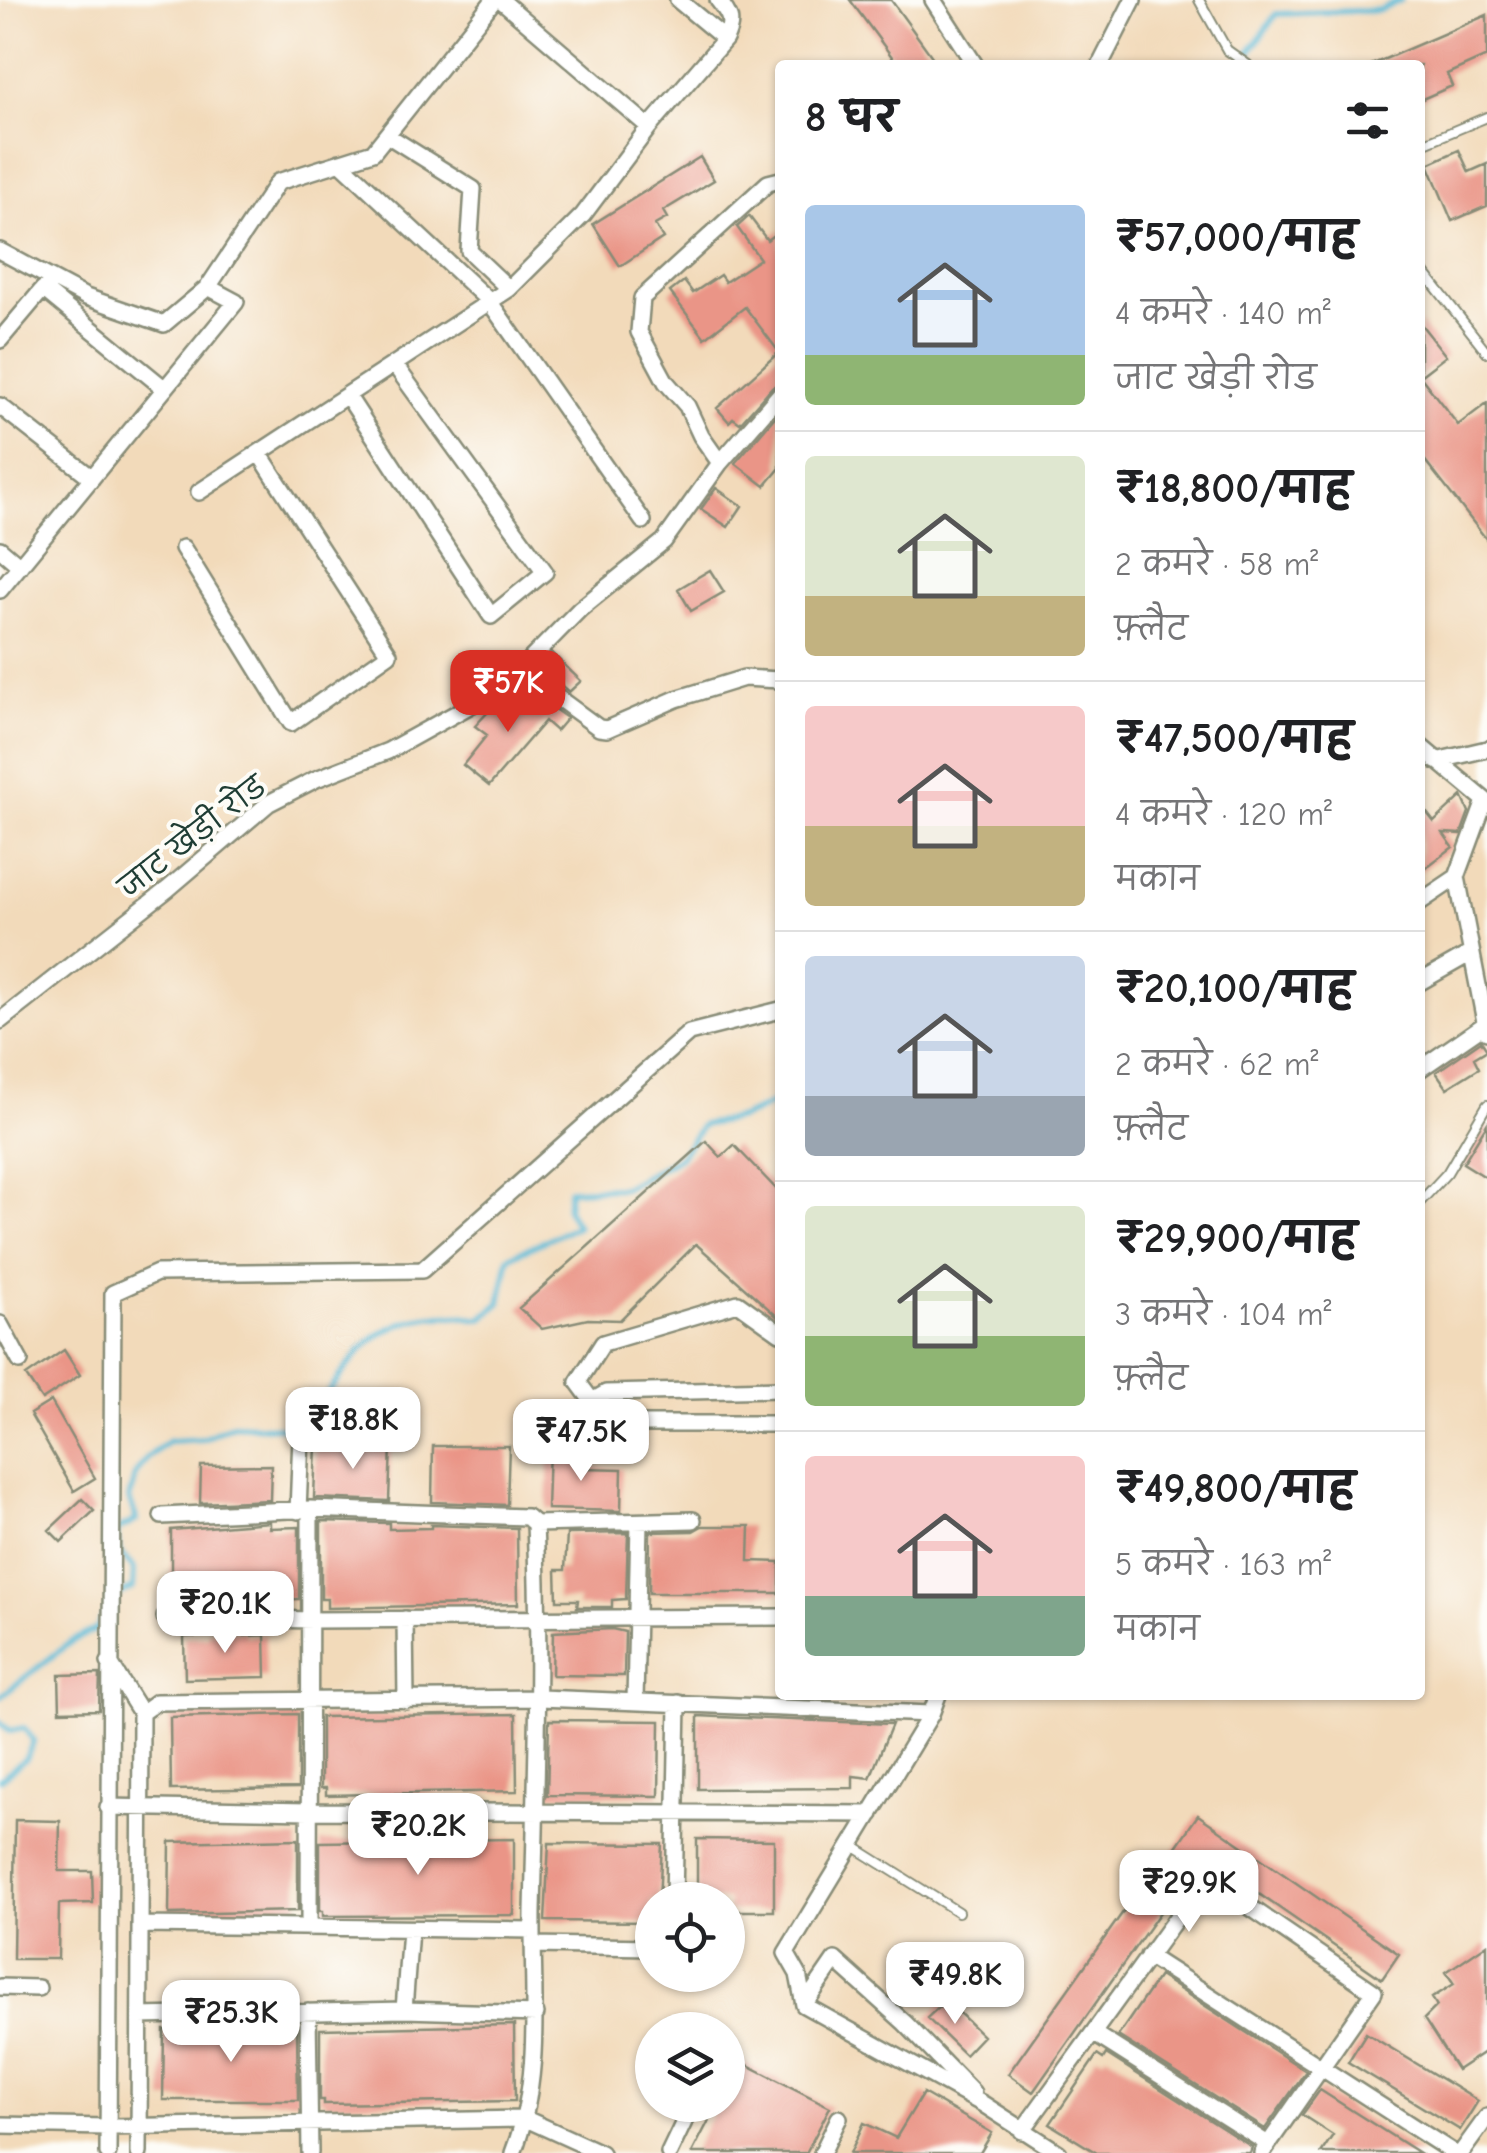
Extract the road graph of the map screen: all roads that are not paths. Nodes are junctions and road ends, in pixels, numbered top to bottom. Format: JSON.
{"nodes":[{"id":1,"x":498,"y":0,"type":"edge"},
{"id":2,"x":678,"y":0,"type":"edge"},
{"id":3,"x":718,"y":0,"type":"edge"},
{"id":4,"x":933,"y":0,"type":"edge"},
{"id":5,"x":1133,"y":0,"type":"edge"},
{"id":6,"x":1199,"y":0,"type":"edge"},
{"id":7,"x":724,"y":39,"type":"junction"},
{"id":8,"x":972,"y":60,"type":"edge"},
{"id":9,"x":1103,"y":60,"type":"edge"},
{"id":10,"x":1241,"y":60,"type":"edge"},
{"id":11,"x":1487,"y":117,"type":"edge"},
{"id":12,"x":650,"y":127,"type":"junction"},
{"id":13,"x":386,"y":135,"type":"junction"},
{"id":14,"x":1425,"y":143,"type":"edge"},
{"id":15,"x":340,"y":162,"type":"junction"},
{"id":16,"x":775,"y":182,"type":"edge"},
{"id":17,"x":0,"y":252,"type":"edge"},
{"id":18,"x":1425,"y":272,"type":"edge"},
{"id":19,"x":208,"y":287,"type":"junction"},
{"id":20,"x":508,"y":289,"type":"junction"},
{"id":21,"x":490,"y":301,"type":"junction"},
{"id":22,"x":0,"y":340,"type":"edge"},
{"id":23,"x":1487,"y":352,"type":"edge"},
{"id":24,"x":394,"y":364,"type":"junction"},
{"id":25,"x":165,"y":389,"type":"junction"},
{"id":26,"x":347,"y":395,"type":"junction"},
{"id":27,"x":775,"y":400,"type":"edge"},
{"id":28,"x":0,"y":406,"type":"edge"},
{"id":29,"x":259,"y":453,"type":"junction"},
{"id":30,"x":720,"y":463,"type":"junction"},
{"id":31,"x":92,"y":478,"type":"junction"},
{"id":32,"x":199,"y":492,"type":"dead end"},
{"id":33,"x":642,"y":520,"type":"dead end"},
{"id":34,"x":183,"y":548,"type":"dead end"},
{"id":35,"x":0,"y":549,"type":"edge"},
{"id":36,"x":20,"y":566,"type":"junction"},
{"id":37,"x":0,"y":590,"type":"edge"},
{"id":38,"x":520,"y":670,"type":"junction"},
{"id":39,"x":775,"y":680,"type":"edge"},
{"id":40,"x":1487,"y":749,"type":"edge"},
{"id":41,"x":1425,"y":751,"type":"edge"},
{"id":42,"x":1436,"y":761,"type":"junction"},
{"id":43,"x":1486,"y":801,"type":"edge"},
{"id":44,"x":1457,"y":877,"type":"junction"},
{"id":45,"x":1425,"y":899,"type":"edge"},
{"id":46,"x":1471,"y":954,"type":"junction"},
{"id":47,"x":1425,"y":979,"type":"edge"},
{"id":48,"x":775,"y":1011,"type":"edge"},
{"id":49,"x":0,"y":1021,"type":"edge"},
{"id":50,"x":1486,"y":1029,"type":"edge"},
{"id":51,"x":1425,"y":1066,"type":"edge"},
{"id":52,"x":1487,"y":1105,"type":"edge"},
{"id":53,"x":1425,"y":1197,"type":"edge"},
{"id":54,"x":0,"y":1324,"type":"edge"},
{"id":55,"x":775,"y":1329,"type":"edge"},
{"id":56,"x":20,"y":1362,"type":"dead end"},
{"id":57,"x":775,"y":1389,"type":"edge"},
{"id":58,"x":592,"y":1401,"type":"junction"},
{"id":59,"x":775,"y":1424,"type":"edge"},
{"id":60,"x":301,"y":1436,"type":"dead end"},
{"id":61,"x":304,"y":1510,"type":"junction"},
{"id":62,"x":162,"y":1516,"type":"dead end"},
{"id":63,"x":693,"y":1520,"type":"dead end"},
{"id":64,"x":639,"y":1522,"type":"junction"},
{"id":65,"x":535,"y":1524,"type":"junction"},
{"id":66,"x":165,"y":1617,"type":"dead end"},
{"id":67,"x":775,"y":1617,"type":"edge"},
{"id":68,"x":638,"y":1618,"type":"junction"},
{"id":69,"x":540,"y":1619,"type":"junction"},
{"id":70,"x":312,"y":1620,"type":"junction"},
{"id":71,"x":405,"y":1620,"type":"junction"},
{"id":72,"x":109,"y":1662,"type":"junction"},
{"id":73,"x":540,"y":1698,"type":"junction"},
{"id":74,"x":406,"y":1700,"type":"junction"},
{"id":75,"x":936,"y":1700,"type":"edge"},
{"id":76,"x":635,"y":1701,"type":"junction"},
{"id":77,"x":782,"y":1701,"type":"edge"},
{"id":78,"x":310,"y":1702,"type":"junction"},
{"id":79,"x":678,"y":1703,"type":"junction"},
{"id":80,"x":142,"y":1713,"type":"junction"},
{"id":81,"x":931,"y":1714,"type":"junction"},
{"id":82,"x":108,"y":1806,"type":"junction"},
{"id":83,"x":142,"y":1808,"type":"junction"},
{"id":84,"x":309,"y":1811,"type":"junction"},
{"id":85,"x":677,"y":1813,"type":"junction"},
{"id":86,"x":536,"y":1814,"type":"junction"},
{"id":87,"x":871,"y":1814,"type":"junction"},
{"id":88,"x":853,"y":1846,"type":"junction"},
{"id":89,"x":675,"y":1882,"type":"edge"},
{"id":90,"x":958,"y":1912,"type":"dead end"},
{"id":91,"x":140,"y":1925,"type":"junction"},
{"id":92,"x":308,"y":1928,"type":"junction"},
{"id":93,"x":410,"y":1929,"type":"junction"},
{"id":94,"x":533,"y":1938,"type":"junction"},
{"id":95,"x":635,"y":1946,"type":"edge"},
{"id":96,"x":1148,"y":1956,"type":"junction"},
{"id":97,"x":0,"y":1987,"type":"edge"},
{"id":98,"x":38,"y":1988,"type":"dead end"},
{"id":99,"x":804,"y":2005,"type":"junction"},
{"id":100,"x":404,"y":2010,"type":"junction"},
{"id":101,"x":308,"y":2012,"type":"junction"},
{"id":102,"x":536,"y":2014,"type":"junction"},
{"id":103,"x":140,"y":2016,"type":"junction"},
{"id":104,"x":1093,"y":2032,"type":"junction"},
{"id":105,"x":1322,"y":2067,"type":"junction"},
{"id":106,"x":984,"y":2104,"type":"junction"},
{"id":107,"x":839,"y":2118,"type":"dead end"},
{"id":108,"x":1487,"y":2118,"type":"edge"},
{"id":109,"x":526,"y":2120,"type":"junction"},
{"id":110,"x":684,"y":2122,"type":"edge"},
{"id":111,"x":309,"y":2124,"type":"junction"},
{"id":112,"x":0,"y":2125,"type":"edge"},
{"id":113,"x":139,"y":2126,"type":"junction"},
{"id":114,"x":107,"y":2127,"type":"junction"},
{"id":115,"x":1022,"y":2131,"type":"junction"},
{"id":116,"x":1265,"y":2148,"type":"edge"},
{"id":117,"x":108,"y":2153,"type":"edge"},
{"id":118,"x":139,"y":2153,"type":"edge"},
{"id":119,"x":310,"y":2153,"type":"edge"},
{"id":120,"x":513,"y":2153,"type":"edge"},
{"id":121,"x":601,"y":2153,"type":"edge"},
{"id":122,"x":670,"y":2153,"type":"edge"},
{"id":123,"x":822,"y":2153,"type":"edge"},
{"id":124,"x":1059,"y":2153,"type":"edge"},
{"id":125,"x":1457,"y":2153,"type":"edge"}],
"edges":[{"from":1,"to":12,"type":"street"},
{"from":1,"to":13,"type":"street"},
{"from":2,"to":7,"type":"street"},
{"from":3,"to":7,"type":"street"},
{"from":4,"to":8,"type":"street"},
{"from":5,"to":9,"type":"street"},
{"from":6,"to":10,"type":"lane"},
{"from":7,"to":12,"type":"street"},
{"from":11,"to":14,"type":"lane"},
{"from":12,"to":20,"type":"street"},
{"from":13,"to":15,"type":"street"},
{"from":13,"to":20,"type":"street"},
{"from":15,"to":19,"type":"street"},
{"from":15,"to":21,"type":"street"},
{"from":16,"to":30,"type":"street"},
{"from":17,"to":19,"type":"street"},
{"from":18,"to":23,"type":"lane"},
{"from":19,"to":25,"type":"street"},
{"from":20,"to":21,"type":"street"},
{"from":21,"to":24,"type":"street"},
{"from":21,"to":33,"type":"street"},
{"from":22,"to":25,"type":"street"},
{"from":24,"to":26,"type":"street"},
{"from":24,"to":26,"type":"street"},
{"from":25,"to":31,"type":"street"},
{"from":26,"to":29,"type":"street"},
{"from":27,"to":30,"type":"street","name":"जाट खेड़ी रोड"},
{"from":28,"to":31,"type":"street"},
{"from":29,"to":32,"type":"street"},
{"from":29,"to":34,"type":"street"},
{"from":30,"to":38,"type":"street","name":"जाट खेड़ी रोड"},
{"from":31,"to":36,"type":"street"},
{"from":35,"to":36,"type":"street"},
{"from":36,"to":37,"type":"street"},
{"from":38,"to":39,"type":"street"},
{"from":38,"to":49,"type":"street","name":"जाट खेड़ी रोड"},
{"from":40,"to":42,"type":"street"},
{"from":41,"to":42,"type":"street"},
{"from":42,"to":43,"type":"street"},
{"from":43,"to":44,"type":"street"},
{"from":44,"to":45,"type":"street"},
{"from":44,"to":46,"type":"street"},
{"from":46,"to":47,"type":"street"},
{"from":46,"to":50,"type":"street"},
{"from":48,"to":72,"type":"street"},
{"from":50,"to":51,"type":"street"},
{"from":52,"to":53,"type":"lane"},
{"from":54,"to":56,"type":"street"},
{"from":55,"to":58,"type":"street"},
{"from":57,"to":58,"type":"street"},
{"from":58,"to":59,"type":"street"},
{"from":60,"to":61,"type":"street"},
{"from":61,"to":62,"type":"street"},
{"from":61,"to":65,"type":"street"},
{"from":61,"to":70,"type":"street"},
{"from":63,"to":64,"type":"street"},
{"from":64,"to":65,"type":"street"},
{"from":64,"to":68,"type":"street"},
{"from":65,"to":69,"type":"street"},
{"from":66,"to":70,"type":"street"},
{"from":67,"to":68,"type":"street"},
{"from":68,"to":69,"type":"street"},
{"from":68,"to":76,"type":"street"},
{"from":69,"to":71,"type":"street"},
{"from":69,"to":73,"type":"street"},
{"from":70,"to":71,"type":"street"},
{"from":70,"to":78,"type":"street"},
{"from":71,"to":74,"type":"street"},
{"from":72,"to":80,"type":"street"},
{"from":72,"to":82,"type":"street"},
{"from":73,"to":74,"type":"street"},
{"from":73,"to":76,"type":"street"},
{"from":73,"to":86,"type":"street"},
{"from":74,"to":78,"type":"street"},
{"from":75,"to":81,"type":"street"},
{"from":76,"to":79,"type":"street"},
{"from":77,"to":79,"type":"street"},
{"from":77,"to":81,"type":"street"},
{"from":78,"to":80,"type":"street"},
{"from":78,"to":84,"type":"street"},
{"from":79,"to":85,"type":"street"},
{"from":80,"to":83,"type":"street"},
{"from":81,"to":87,"type":"street"},
{"from":82,"to":83,"type":"street"},
{"from":82,"to":114,"type":"street"},
{"from":83,"to":84,"type":"street"},
{"from":83,"to":91,"type":"street"},
{"from":84,"to":86,"type":"street"},
{"from":84,"to":92,"type":"street"},
{"from":85,"to":86,"type":"street"},
{"from":85,"to":87,"type":"street"},
{"from":85,"to":89,"type":"street"},
{"from":86,"to":94,"type":"street"},
{"from":87,"to":88,"type":"street"},
{"from":88,"to":90,"type":"lane"},
{"from":88,"to":99,"type":"street"},
{"from":91,"to":92,"type":"street"},
{"from":91,"to":103,"type":"street"},
{"from":92,"to":93,"type":"street"},
{"from":93,"to":94,"type":"street"},
{"from":93,"to":100,"type":"street"},
{"from":94,"to":95,"type":"street"},
{"from":94,"to":102,"type":"street"},
{"from":96,"to":104,"type":"street"},
{"from":96,"to":105,"type":"street"},
{"from":96,"to":105,"type":"street"},
{"from":97,"to":98,"type":"street"},
{"from":99,"to":106,"type":"street"},
{"from":99,"to":106,"type":"street"},
{"from":100,"to":101,"type":"street"},
{"from":100,"to":102,"type":"street"},
{"from":101,"to":103,"type":"street"},
{"from":101,"to":111,"type":"street"},
{"from":102,"to":109,"type":"street"},
{"from":103,"to":113,"type":"street"},
{"from":104,"to":115,"type":"street"},
{"from":104,"to":116,"type":"street"},
{"from":105,"to":116,"type":"street"},
{"from":105,"to":125,"type":"street"},
{"from":106,"to":115,"type":"street"},
{"from":107,"to":123,"type":"street"},
{"from":108,"to":125,"type":"street"},
{"from":109,"to":111,"type":"street"},
{"from":109,"to":120,"type":"street"},
{"from":109,"to":121,"type":"street"},
{"from":110,"to":122,"type":"street"},
{"from":111,"to":113,"type":"street"},
{"from":111,"to":119,"type":"street"},
{"from":112,"to":114,"type":"street"},
{"from":113,"to":114,"type":"street"},
{"from":113,"to":118,"type":"street"},
{"from":114,"to":117,"type":"street"},
{"from":115,"to":124,"type":"street"}]}
